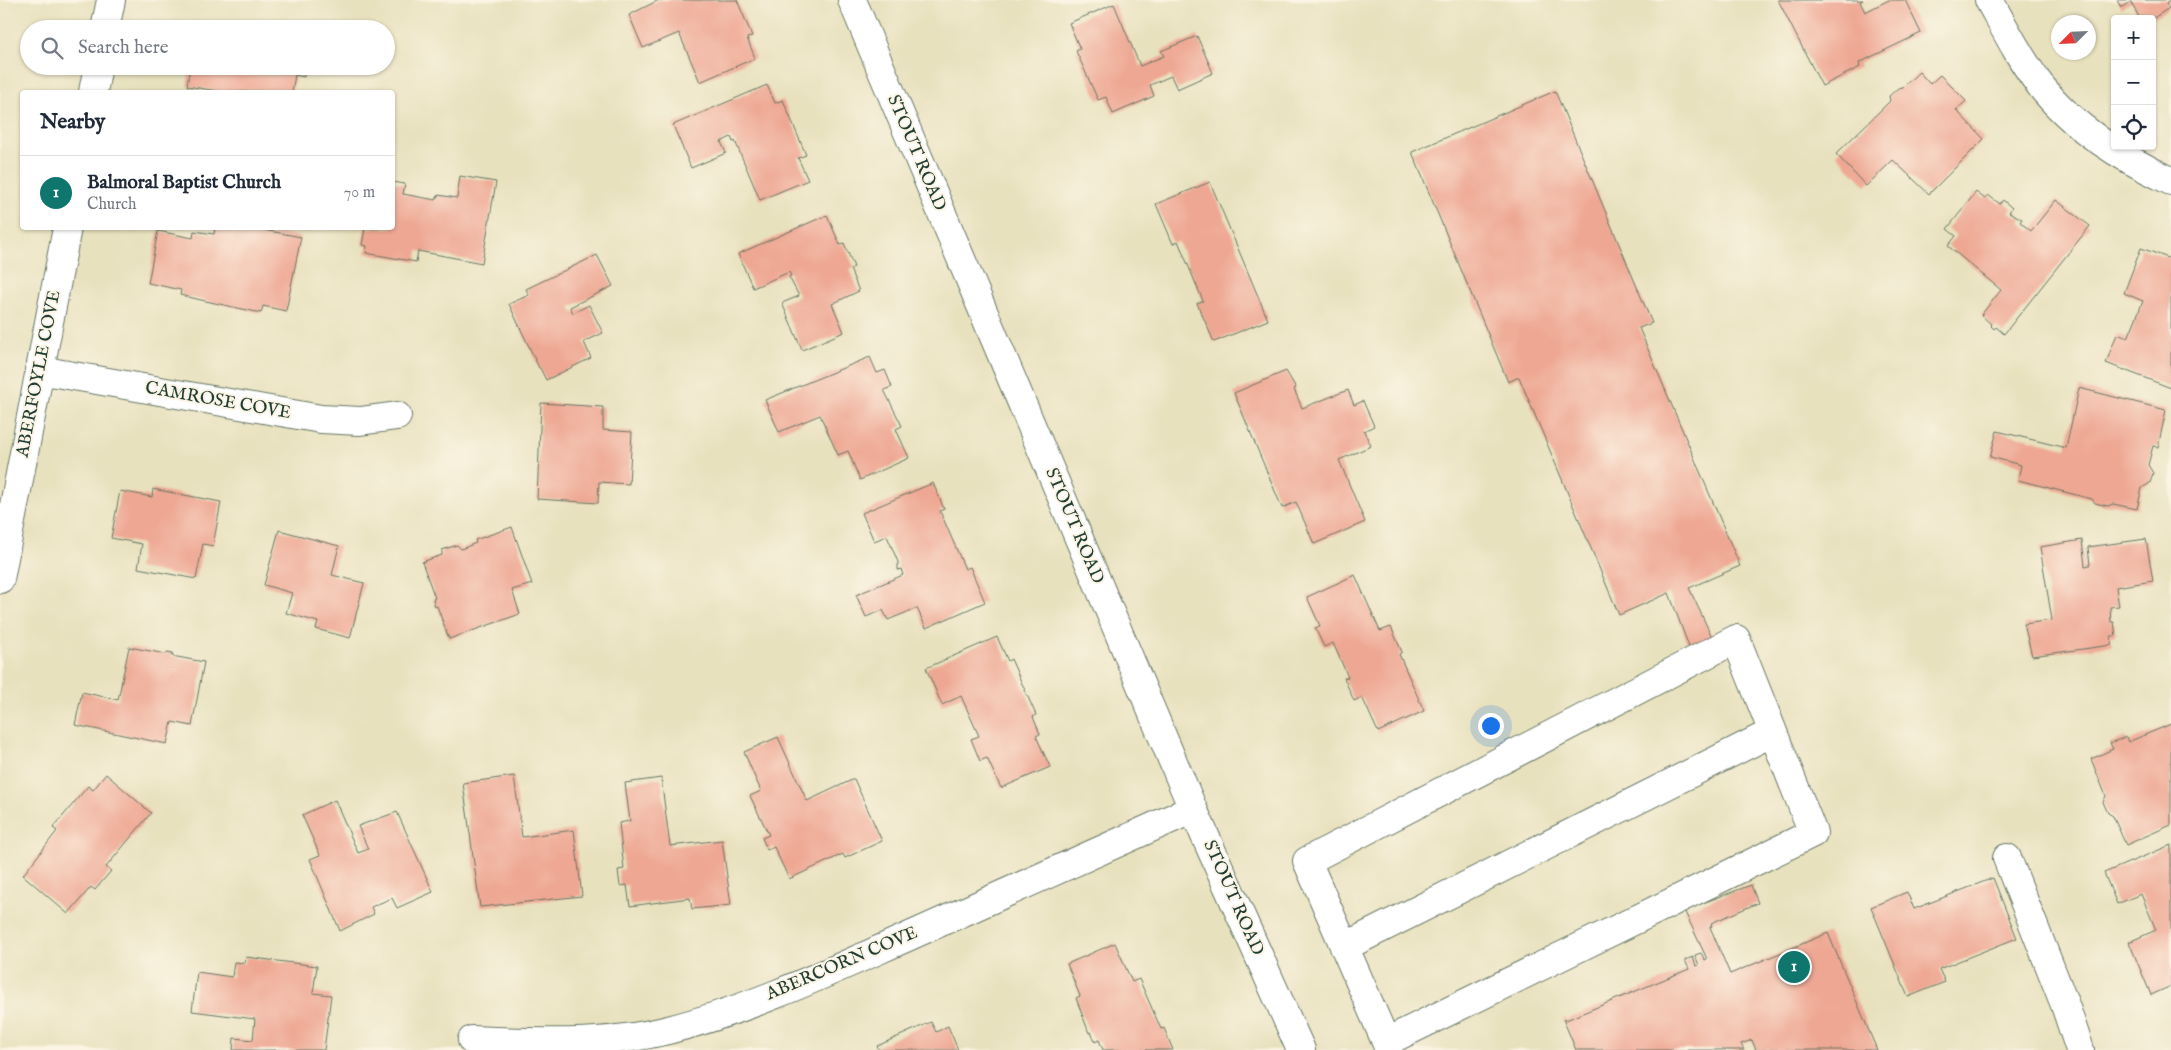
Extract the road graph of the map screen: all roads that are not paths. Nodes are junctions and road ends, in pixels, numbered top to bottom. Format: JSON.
{"nodes":[{"id":1,"x":111,"y":0,"type":"edge"},
{"id":2,"x":852,"y":0,"type":"edge"},
{"id":3,"x":1989,"y":0,"type":"edge"},
{"id":4,"x":108,"y":20,"type":"edge"},
{"id":5,"x":96,"y":75,"type":"edge"},
{"id":6,"x":93,"y":90,"type":"edge"},
{"id":7,"x":2171,"y":181,"type":"edge"},
{"id":8,"x":67,"y":230,"type":"edge"},
{"id":9,"x":39,"y":370,"type":"junction"},
{"id":10,"x":396,"y":416,"type":"dead end"},
{"id":11,"x":0,"y":579,"type":"edge"},
{"id":12,"x":1773,"y":732,"type":"junction"},
{"id":13,"x":1193,"y":809,"type":"junction"},
{"id":14,"x":2007,"y":858,"type":"dead end"},
{"id":15,"x":1344,"y":947,"type":"junction"},
{"id":16,"x":472,"y":1040,"type":"dead end"},
{"id":17,"x":1388,"y":1046,"type":"edge"},
{"id":18,"x":1301,"y":1050,"type":"edge"},
{"id":19,"x":2080,"y":1050,"type":"edge"}],
"edges":[{"from":1,"to":4,"type":"street"},
{"from":2,"to":13,"type":"street","name":"STOUT ROAD"},
{"from":3,"to":7,"type":"street"},
{"from":5,"to":6,"type":"street"},
{"from":8,"to":9,"type":"street","name":"ABERFOYLE COVE"},
{"from":9,"to":10,"type":"street","name":"CAMROSE COVE"},
{"from":9,"to":11,"type":"street","name":"ABERFOYLE COVE"},
{"from":12,"to":15,"type":"street"},
{"from":12,"to":15,"type":"street"},
{"from":12,"to":17,"type":"street"},
{"from":13,"to":16,"type":"street","name":"ABERCORN COVE"},
{"from":13,"to":18,"type":"street","name":"STOUT ROAD"},
{"from":14,"to":19,"type":"street"},
{"from":15,"to":17,"type":"street"}]}
